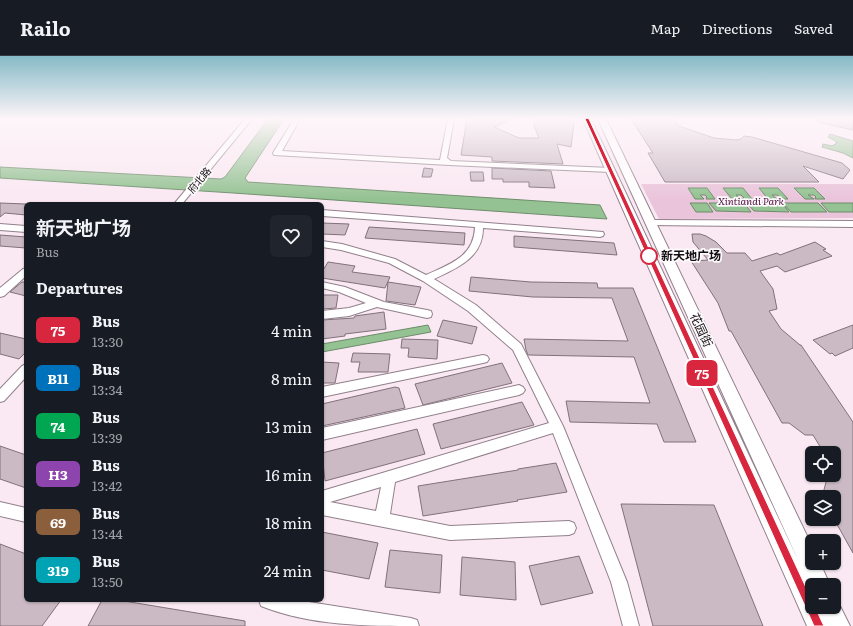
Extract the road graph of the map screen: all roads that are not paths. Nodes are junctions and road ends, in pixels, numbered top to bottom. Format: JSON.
{"nodes":[{"id":1,"x":228,"y":146,"type":"edge"},
{"id":2,"x":281,"y":146,"type":"edge"},
{"id":3,"x":446,"y":146,"type":"edge"},
{"id":4,"x":599,"y":146,"type":"edge"},
{"id":5,"x":615,"y":146,"type":"edge"},
{"id":6,"x":449,"y":163,"type":"junction"},
{"id":7,"x":610,"y":170,"type":"junction"},
{"id":8,"x":180,"y":202,"type":"edge"},
{"id":9,"x":324,"y":213,"type":"edge"},
{"id":10,"x":651,"y":223,"type":"junction"},
{"id":11,"x":853,"y":224,"type":"edge"},
{"id":12,"x":479,"y":225,"type":"junction"},
{"id":13,"x":0,"y":227,"type":"edge"},
{"id":14,"x":24,"y":229,"type":"edge"},
{"id":15,"x":600,"y":234,"type":"dead end"},
{"id":16,"x":324,"y":244,"type":"edge"},
{"id":17,"x":24,"y":273,"type":"edge"},
{"id":18,"x":426,"y":279,"type":"junction"},
{"id":19,"x":324,"y":286,"type":"edge"},
{"id":20,"x":0,"y":294,"type":"edge"},
{"id":21,"x":376,"y":303,"type":"junction"},
{"id":22,"x":427,"y":314,"type":"dead end"},
{"id":23,"x":324,"y":315,"type":"edge"},
{"id":24,"x":483,"y":359,"type":"dead end"},
{"id":25,"x":24,"y":371,"type":"edge"},
{"id":26,"x":519,"y":390,"type":"dead end"},
{"id":27,"x":324,"y":392,"type":"edge"},
{"id":28,"x":0,"y":397,"type":"edge"},
{"id":29,"x":557,"y":426,"type":"junction"},
{"id":30,"x":324,"y":434,"type":"edge"},
{"id":31,"x":389,"y":479,"type":"junction"},
{"id":32,"x":324,"y":497,"type":"edge"},
{"id":33,"x":324,"y":508,"type":"edge"},
{"id":34,"x":0,"y":509,"type":"edge"},
{"id":35,"x":24,"y":515,"type":"edge"},
{"id":36,"x":382,"y":520,"type":"junction"},
{"id":37,"x":569,"y":528,"type":"dead end"},
{"id":38,"x":817,"y":578,"type":"edge"},
{"id":39,"x":272,"y":602,"type":"edge"},
{"id":40,"x":833,"y":614,"type":"edge"},
{"id":41,"x":411,"y":626,"type":"edge"},
{"id":42,"x":631,"y":626,"type":"edge"},
{"id":43,"x":818,"y":626,"type":"edge"},
{"id":44,"x":839,"y":626,"type":"edge"}],
"edges":[{"from":1,"to":8,"type":"street","name":"府北路"},
{"from":2,"to":6,"type":"street"},
{"from":3,"to":6,"type":"street"},
{"from":4,"to":7,"type":"main road","name":"花园街"},
{"from":5,"to":10,"type":"main road","name":"花园街"},
{"from":6,"to":7,"type":"street"},
{"from":7,"to":43,"type":"main road","name":"花园街"},
{"from":9,"to":12,"type":"street"},
{"from":10,"to":11,"type":"street"},
{"from":10,"to":38,"type":"main road","name":"花园街"},
{"from":12,"to":15,"type":"street"},
{"from":12,"to":18,"type":"street"},
{"from":13,"to":14,"type":"street"},
{"from":16,"to":18,"type":"street"},
{"from":17,"to":20,"type":"street"},
{"from":18,"to":29,"type":"street"},
{"from":19,"to":21,"type":"street"},
{"from":21,"to":22,"type":"street"},
{"from":21,"to":23,"type":"street"},
{"from":24,"to":27,"type":"street"},
{"from":25,"to":28,"type":"street"},
{"from":26,"to":30,"type":"street"},
{"from":29,"to":31,"type":"street"},
{"from":29,"to":42,"type":"street"},
{"from":31,"to":32,"type":"street"},
{"from":31,"to":36,"type":"street"},
{"from":33,"to":36,"type":"street"},
{"from":34,"to":35,"type":"street"},
{"from":36,"to":37,"type":"street"},
{"from":39,"to":41,"type":"street"},
{"from":40,"to":44,"type":"main road"}]}
